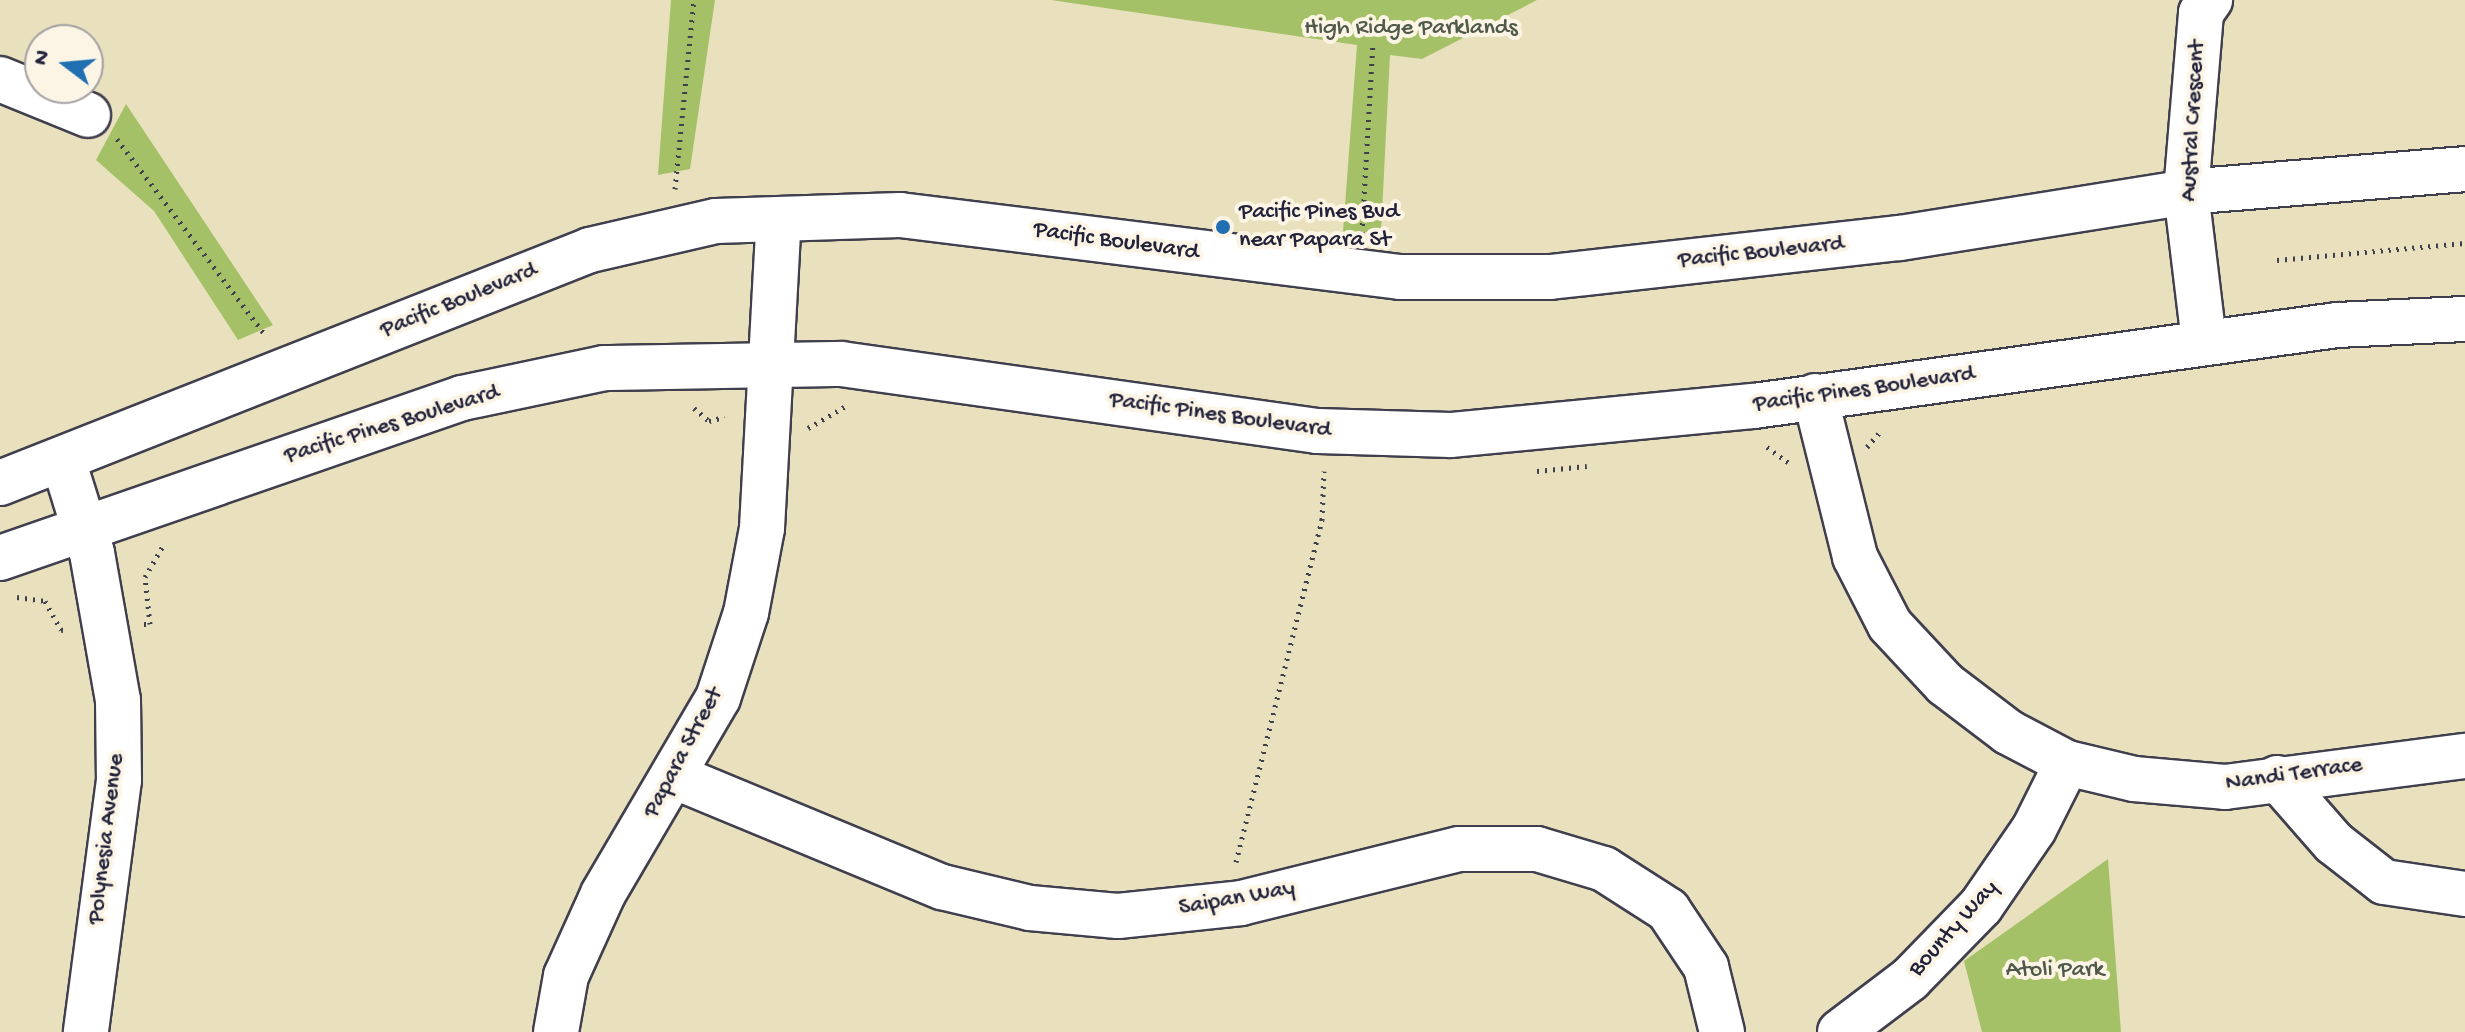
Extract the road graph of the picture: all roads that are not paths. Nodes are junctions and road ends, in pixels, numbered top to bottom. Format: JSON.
{"nodes":[{"id":1,"x":2210,"y":0,"type":"edge"},
{"id":2,"x":0,"y":79,"type":"edge"},
{"id":3,"x":88,"y":115,"type":"road end"},
{"id":4,"x":2465,"y":169,"type":"edge"},
{"id":5,"x":2186,"y":192,"type":"junction"},
{"id":6,"x":779,"y":219,"type":"junction"},
{"id":7,"x":2465,"y":319,"type":"edge"},
{"id":8,"x":2204,"y":341,"type":"junction"},
{"id":9,"x":767,"y":361,"type":"junction"},
{"id":10,"x":1815,"y":396,"type":"junction"},
{"id":11,"x":63,"y":460,"type":"junction"},
{"id":12,"x":0,"y":483,"type":"edge"},
{"id":13,"x":85,"y":527,"type":"junction"},
{"id":14,"x":2,"y":579,"type":"edge"},
{"id":15,"x":2465,"y":756,"type":"edge"},
{"id":16,"x":2067,"y":763,"type":"junction"},
{"id":17,"x":676,"y":777,"type":"junction"},
{"id":18,"x":2277,"y":778,"type":"junction"},
{"id":19,"x":2465,"y":894,"type":"edge"},
{"id":20,"x":86,"y":1032,"type":"edge"},
{"id":21,"x":556,"y":1032,"type":"edge"},
{"id":22,"x":1722,"y":1032,"type":"edge"},
{"id":23,"x":1840,"y":1032,"type":"edge"}],
"edges":[{"from":1,"to":5,"type":"main road","name":"Austral Crescent"},
{"from":2,"to":3,"type":"main road"},
{"from":4,"to":5,"type":"main road","name":"Pacific Boulevard"},
{"from":5,"to":6,"type":"main road","name":"Pacific Boulevard"},
{"from":5,"to":8,"type":"main road","name":"Austral Crescent"},
{"from":6,"to":9,"type":"main road","name":"Papara Street"},
{"from":6,"to":11,"type":"main road","name":"Pacific Boulevard"},
{"from":7,"to":8,"type":"main road","name":"Pacific Pines Boulevard"},
{"from":8,"to":10,"type":"main road","name":"Pacific Pines Boulevard"},
{"from":9,"to":10,"type":"main road","name":"Pacific Pines Boulevard"},
{"from":9,"to":13,"type":"main road","name":"Pacific Pines Boulevard"},
{"from":9,"to":17,"type":"main road","name":"Papara Street"},
{"from":10,"to":16,"type":"main road","name":"Nandi Terrace"},
{"from":11,"to":12,"type":"main road","name":"Pacific Boulevard"},
{"from":11,"to":13,"type":"main road","name":"Polynesia Avenue"},
{"from":13,"to":14,"type":"main road","name":"Pacific Pines Boulevard"},
{"from":13,"to":20,"type":"main road","name":"Polynesia Avenue"},
{"from":15,"to":18,"type":"main road","name":"Nandi Terrace"},
{"from":16,"to":18,"type":"main road","name":"Nandi Terrace"},
{"from":16,"to":23,"type":"main road","name":"Bounty Way"},
{"from":17,"to":21,"type":"main road","name":"Papara Street"},
{"from":17,"to":22,"type":"main road","name":"Saipan Way"},
{"from":18,"to":19,"type":"main road"}]}
